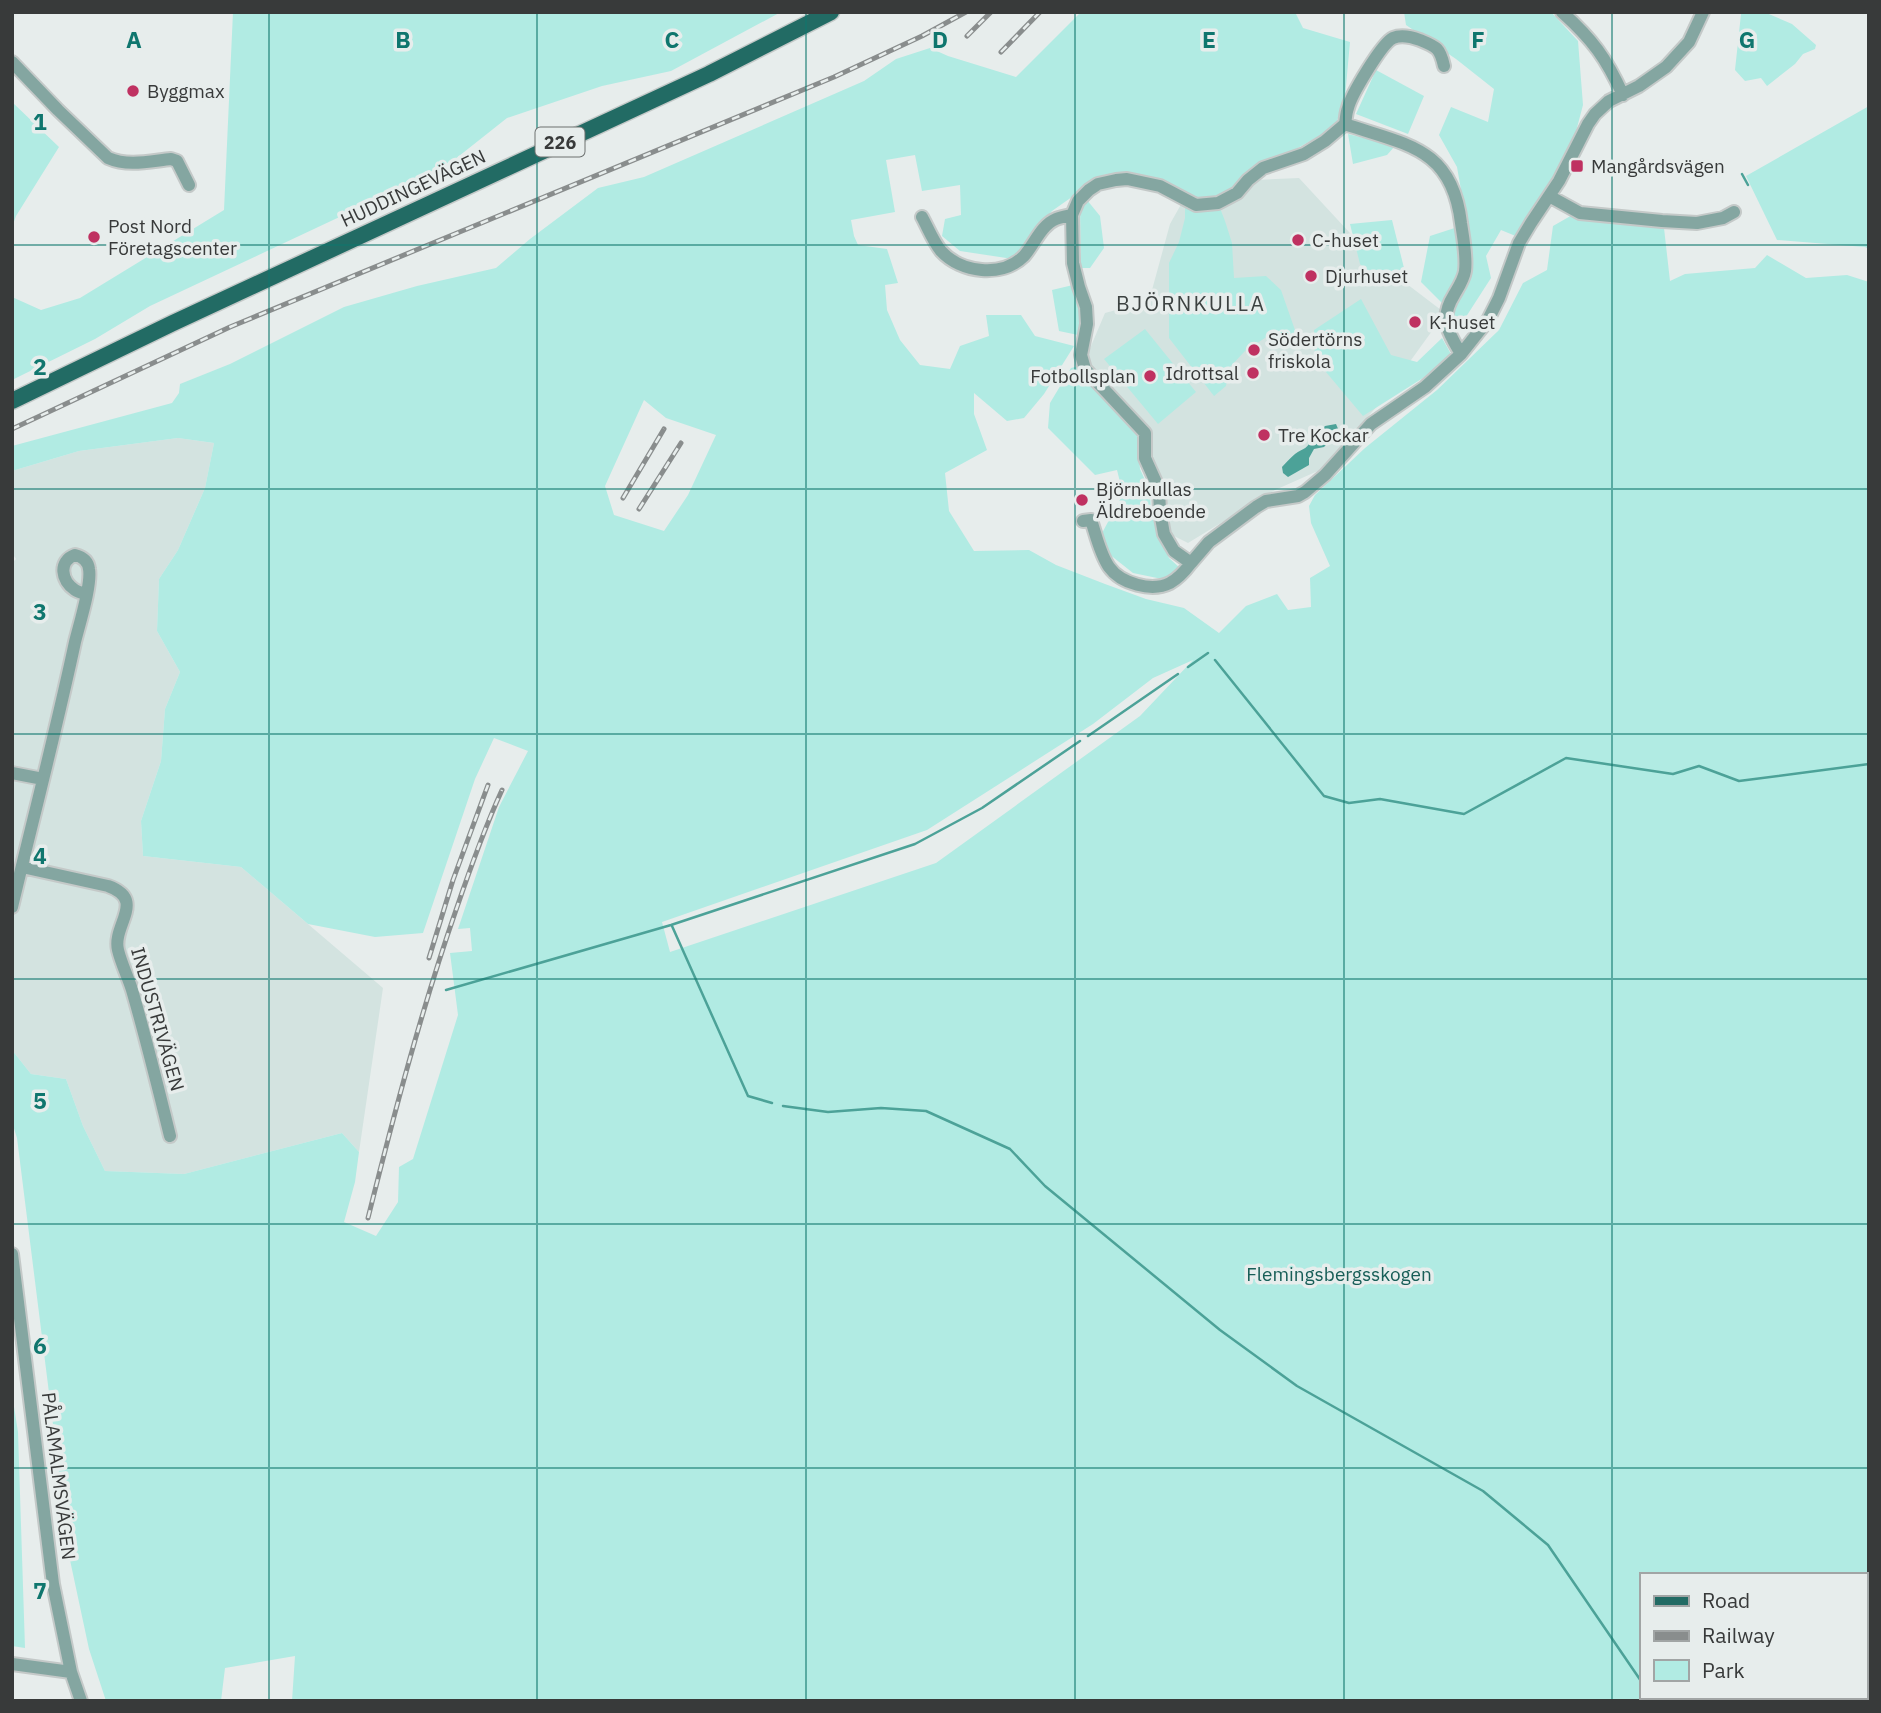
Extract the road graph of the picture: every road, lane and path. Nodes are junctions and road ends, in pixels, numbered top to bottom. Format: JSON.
{"nodes":[{"id":1,"x":831,"y":12,"type":"edge"},
{"id":2,"x":1562,"y":12,"type":"edge"},
{"id":3,"x":1703,"y":12,"type":"edge"},
{"id":4,"x":12,"y":62,"type":"edge"},
{"id":5,"x":1444,"y":66,"type":"dead end"},
{"id":6,"x":1623,"y":95,"type":"junction"},
{"id":7,"x":1345,"y":124,"type":"junction"},
{"id":8,"x":188,"y":185,"type":"dead end"},
{"id":9,"x":1549,"y":196,"type":"junction"},
{"id":10,"x":1734,"y":212,"type":"dead end"},
{"id":11,"x":1072,"y":215,"type":"junction"},
{"id":12,"x":922,"y":217,"type":"dead end"},
{"id":13,"x":1461,"y":354,"type":"junction"},
{"id":14,"x":12,"y":401,"type":"edge"},
{"id":15,"x":1083,"y":521,"type":"dead end"},
{"id":16,"x":1191,"y":564,"type":"junction"},
{"id":17,"x":86,"y":594,"type":"dead end"},
{"id":18,"x":12,"y":772,"type":"edge"},
{"id":19,"x":43,"y":779,"type":"junction"},
{"id":20,"x":22,"y":867,"type":"junction"},
{"id":21,"x":12,"y":907,"type":"edge"},
{"id":22,"x":170,"y":1136,"type":"dead end"},
{"id":23,"x":12,"y":1254,"type":"edge"},
{"id":24,"x":12,"y":1664,"type":"edge"},
{"id":25,"x":71,"y":1672,"type":"junction"},
{"id":26,"x":81,"y":1701,"type":"edge"}],
"edges":[{"from":1,"to":14,"type":"main road","name":"HUDDINGEVÄGEN","number":"226"},
{"from":2,"to":6,"type":"street"},
{"from":3,"to":6,"type":"street"},
{"from":4,"to":8,"type":"street"},
{"from":5,"to":7,"type":"street"},
{"from":6,"to":9,"type":"street"},
{"from":7,"to":11,"type":"street"},
{"from":7,"to":13,"type":"street"},
{"from":9,"to":10,"type":"street"},
{"from":9,"to":13,"type":"street"},
{"from":11,"to":12,"type":"street"},
{"from":11,"to":16,"type":"street"},
{"from":13,"to":16,"type":"street"},
{"from":15,"to":16,"type":"street"},
{"from":17,"to":19,"type":"street"},
{"from":18,"to":19,"type":"street"},
{"from":19,"to":20,"type":"street"},
{"from":20,"to":21,"type":"street"},
{"from":20,"to":22,"type":"street","name":"INDUSTRIVÄGEN"},
{"from":23,"to":25,"type":"street","name":"PÅLAMALMSVÄGEN"},
{"from":24,"to":25,"type":"street"},
{"from":25,"to":26,"type":"street","name":"PÅLAMALMSVÄGEN"}]}
